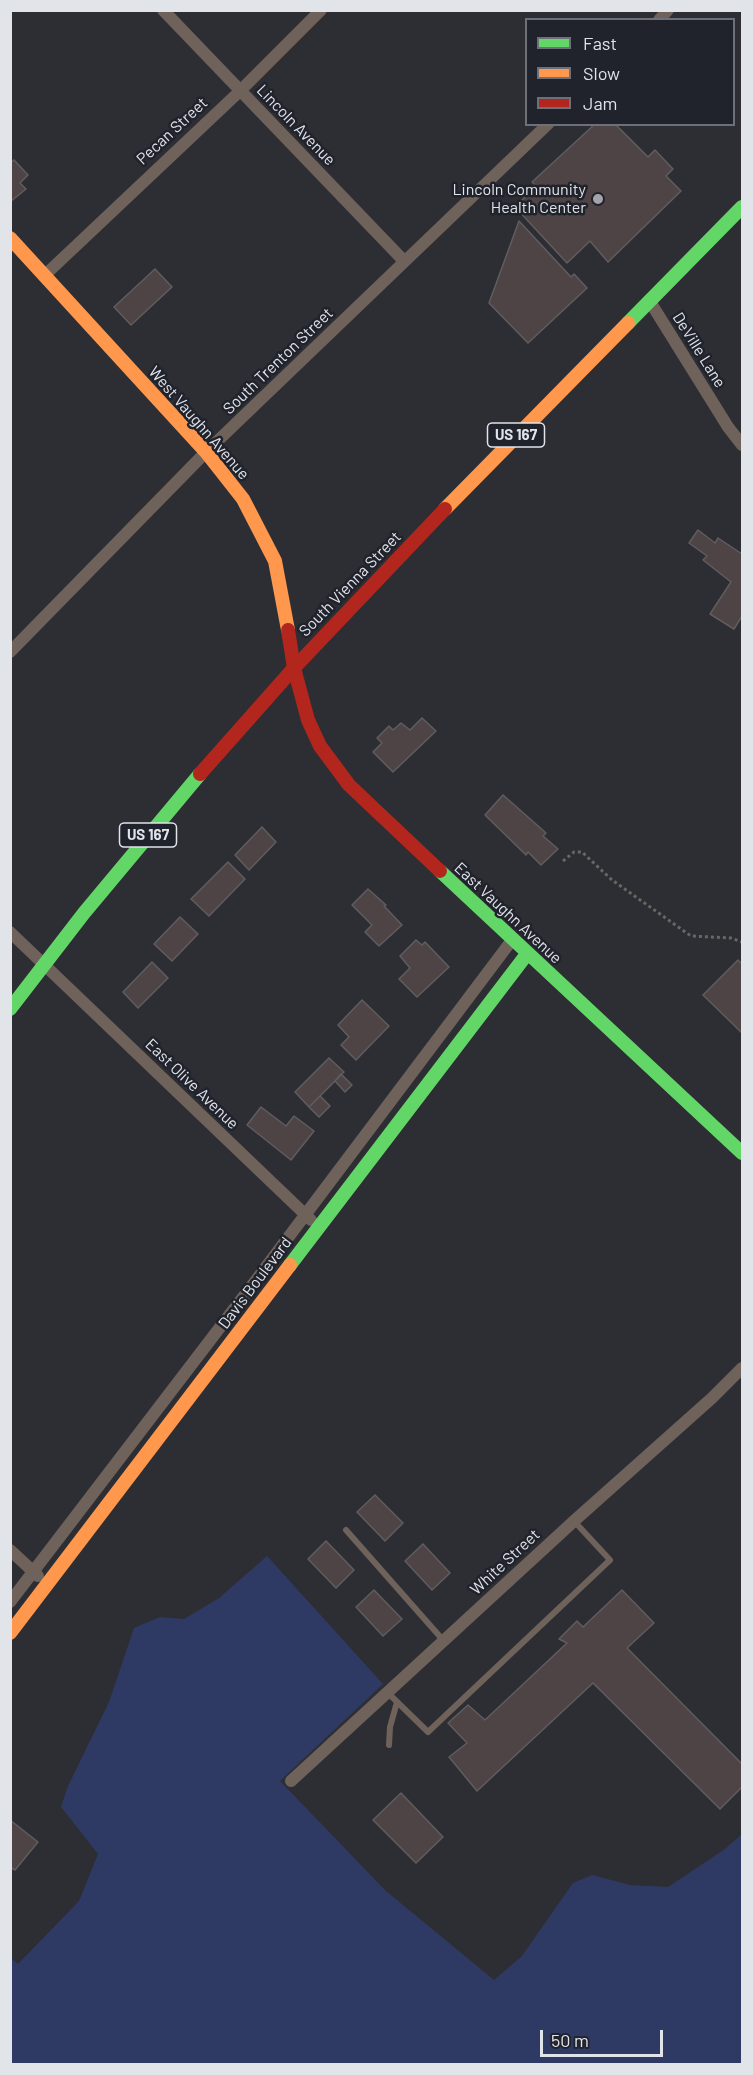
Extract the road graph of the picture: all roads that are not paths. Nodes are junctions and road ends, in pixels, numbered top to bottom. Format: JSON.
{"nodes":[{"id":1,"x":164,"y":10,"type":"edge"},
{"id":2,"x":321,"y":10,"type":"edge"},
{"id":3,"x":240,"y":90,"type":"junction"},
{"id":4,"x":546,"y":126,"type":"edge"},
{"id":5,"x":742,"y":207,"type":"edge"},
{"id":6,"x":10,"y":238,"type":"edge"},
{"id":7,"x":404,"y":261,"type":"junction"},
{"id":8,"x":45,"y":275,"type":"junction"},
{"id":9,"x":649,"y":300,"type":"junction"},
{"id":10,"x":742,"y":445,"type":"edge"},
{"id":11,"x":206,"y":452,"type":"junction"},
{"id":12,"x":10,"y":652,"type":"edge"},
{"id":13,"x":294,"y":668,"type":"junction"},
{"id":14,"x":10,"y":932,"type":"edge"},
{"id":15,"x":512,"y":940,"type":"junction"},
{"id":16,"x":527,"y":954,"type":"junction"},
{"id":17,"x":44,"y":964,"type":"junction"},
{"id":18,"x":10,"y":1009,"type":"edge"},
{"id":19,"x":742,"y":1153,"type":"edge"},
{"id":20,"x":306,"y":1215,"type":"junction"},
{"id":21,"x":318,"y":1227,"type":"junction"},
{"id":22,"x":742,"y":1368,"type":"edge"},
{"id":23,"x":573,"y":1521,"type":"junction"},
{"id":24,"x":346,"y":1530,"type":"dead end"},
{"id":25,"x":10,"y":1550,"type":"edge"},
{"id":26,"x":33,"y":1572,"type":"junction"},
{"id":27,"x":47,"y":1585,"type":"junction"},
{"id":28,"x":10,"y":1602,"type":"edge"},
{"id":29,"x":10,"y":1633,"type":"edge"},
{"id":30,"x":443,"y":1640,"type":"junction"},
{"id":31,"x":387,"y":1692,"type":"junction"},
{"id":32,"x":397,"y":1702,"type":"junction"},
{"id":33,"x":389,"y":1745,"type":"dead end"},
{"id":34,"x":291,"y":1781,"type":"dead end"}],
"edges":[{"from":1,"to":3,"type":"street","name":"Lincoln Avenue"},
{"from":2,"to":3,"type":"street","name":"Pecan Street"},
{"from":3,"to":7,"type":"street","name":"Lincoln Avenue"},
{"from":3,"to":8,"type":"street","name":"Pecan Street"},
{"from":4,"to":7,"type":"street","name":"South Trenton Street"},
{"from":5,"to":9,"type":"main road","name":"South Vienna Street","number":"US 167"},
{"from":6,"to":8,"type":"main road","name":"West Vaughn Avenue"},
{"from":7,"to":11,"type":"street","name":"South Trenton Street"},
{"from":8,"to":11,"type":"main road","name":"West Vaughn Avenue"},
{"from":9,"to":10,"type":"street","name":"DeVille Lane"},
{"from":9,"to":13,"type":"main road","name":"South Vienna Street","number":"US 167"},
{"from":11,"to":12,"type":"street","name":"South Trenton Street"},
{"from":11,"to":13,"type":"main road","name":"West Vaughn Avenue"},
{"from":13,"to":15,"type":"main road","name":"East Vaughn Avenue"},
{"from":13,"to":17,"type":"main road","name":"South Vienna Street","number":"US 167"},
{"from":14,"to":17,"type":"street","name":"East Olive Avenue"},
{"from":15,"to":16,"type":"main road","name":"East Vaughn Avenue"},
{"from":15,"to":20,"type":"street","name":"Davis Boulevard"},
{"from":16,"to":19,"type":"main road","name":"East Vaughn Avenue"},
{"from":16,"to":21,"type":"main road","name":"Davis Boulevard"},
{"from":17,"to":18,"type":"main road","name":"South Vienna Street","number":"US 167"},
{"from":17,"to":20,"type":"street","name":"East Olive Avenue"},
{"from":20,"to":21,"type":"street","name":"East Olive Avenue"},
{"from":20,"to":26,"type":"street","name":"Davis Boulevard"},
{"from":21,"to":27,"type":"main road","name":"Davis Boulevard"},
{"from":22,"to":23,"type":"street","name":"White Street"},
{"from":23,"to":30,"type":"street","name":"White Street"},
{"from":23,"to":32,"type":"lane"},
{"from":24,"to":30,"type":"lane"},
{"from":25,"to":26,"type":"street"},
{"from":26,"to":27,"type":"street"},
{"from":26,"to":28,"type":"street","name":"Davis Boulevard"},
{"from":27,"to":29,"type":"main road","name":"Davis Boulevard"},
{"from":30,"to":31,"type":"street","name":"White Street"},
{"from":31,"to":32,"type":"lane"},
{"from":31,"to":34,"type":"street","name":"White Street"},
{"from":32,"to":33,"type":"lane"}]}
